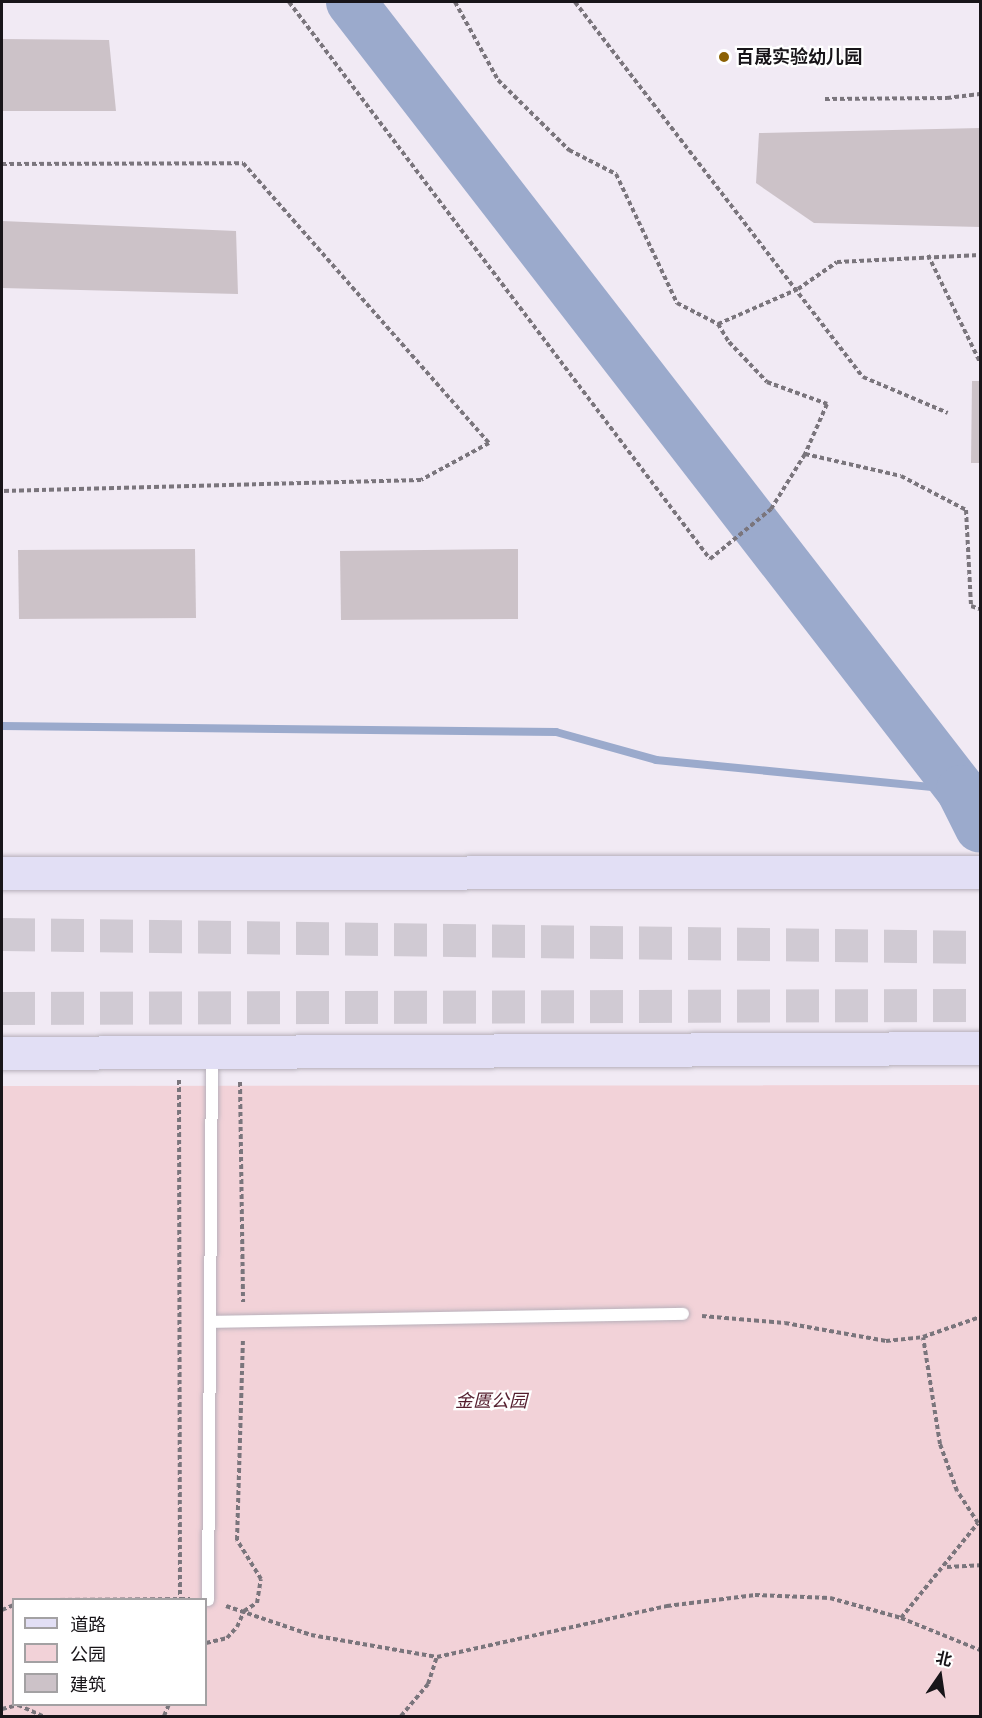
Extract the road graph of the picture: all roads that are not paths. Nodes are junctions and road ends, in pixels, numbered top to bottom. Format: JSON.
{"nodes":[{"id":1,"x":981,"y":872,"type":"edge"},
{"id":2,"x":2,"y":873,"type":"edge"},
{"id":3,"x":981,"y":1048,"type":"edge"},
{"id":4,"x":212,"y":1052,"type":"junction"},
{"id":5,"x":2,"y":1053,"type":"edge"},
{"id":6,"x":683,"y":1314,"type":"road end"},
{"id":7,"x":210,"y":1322,"type":"junction"},
{"id":8,"x":203,"y":1598,"type":"edge"}],
"edges":[{"from":1,"to":2,"type":"main road"},
{"from":3,"to":4,"type":"main road"},
{"from":4,"to":5,"type":"main road"},
{"from":4,"to":7,"type":"lane"},
{"from":6,"to":7,"type":"lane"},
{"from":7,"to":8,"type":"lane"}]}
